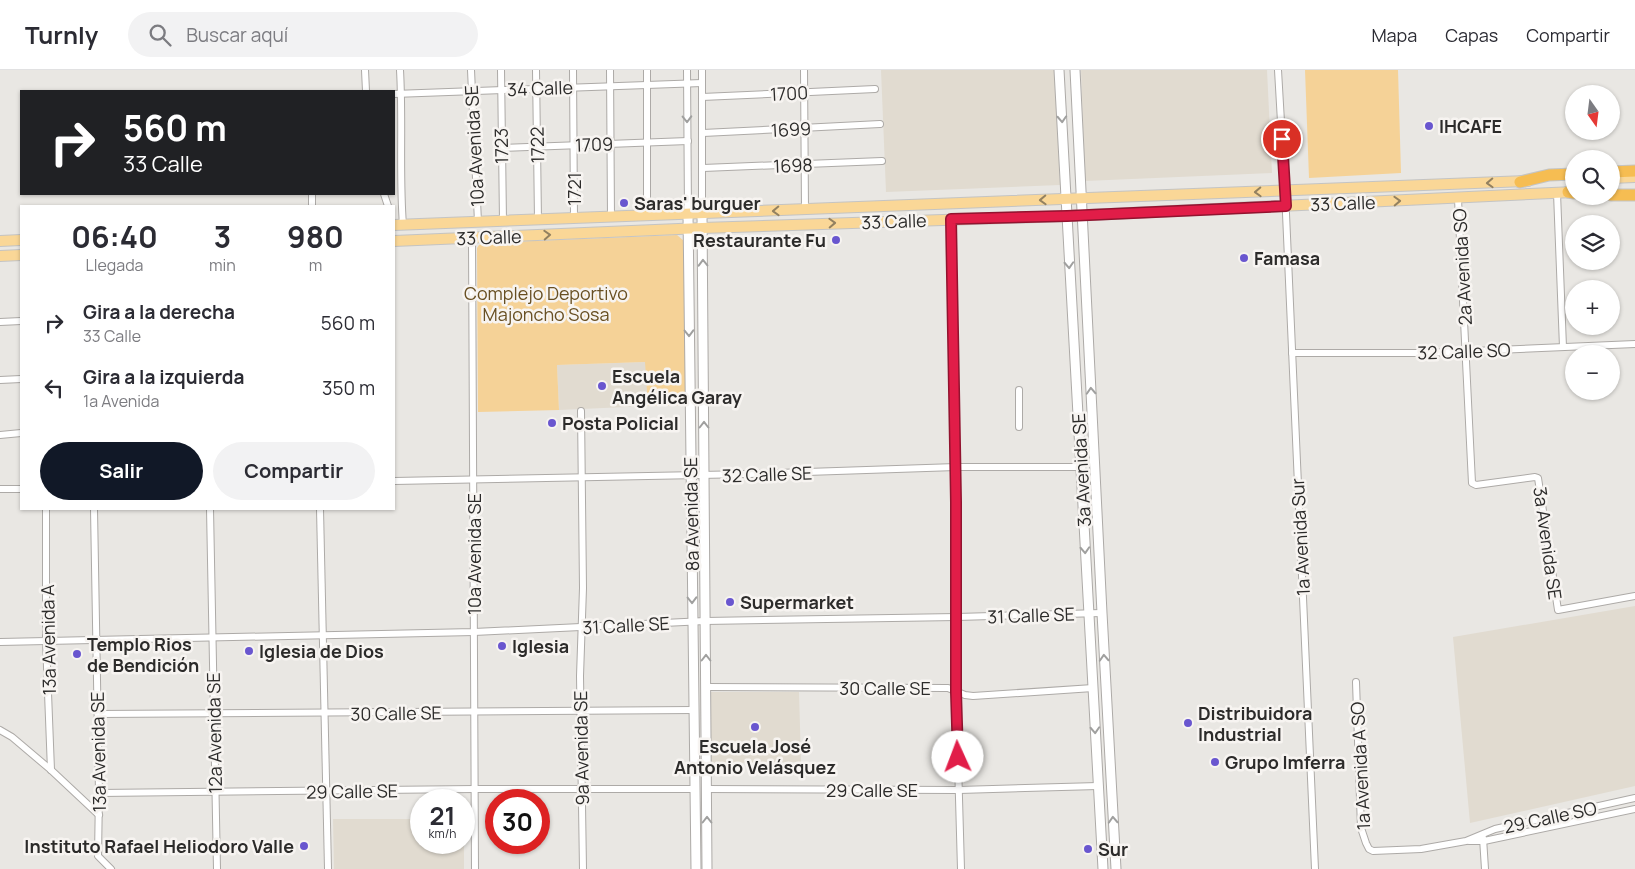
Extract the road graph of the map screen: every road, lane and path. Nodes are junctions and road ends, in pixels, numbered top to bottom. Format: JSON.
{"nodes":[{"id":1,"x":365,"y":70,"type":"edge"},
{"id":2,"x":400,"y":70,"type":"edge"},
{"id":3,"x":471,"y":70,"type":"edge"},
{"id":4,"x":501,"y":70,"type":"edge"},
{"id":5,"x":536,"y":70,"type":"edge"},
{"id":6,"x":574,"y":70,"type":"edge"},
{"id":7,"x":610,"y":70,"type":"edge"},
{"id":8,"x":647,"y":70,"type":"edge"},
{"id":9,"x":687,"y":70,"type":"edge"},
{"id":10,"x":702,"y":70,"type":"edge"},
{"id":11,"x":804,"y":70,"type":"edge"},
{"id":12,"x":1059,"y":70,"type":"edge"},
{"id":13,"x":1076,"y":70,"type":"edge"},
{"id":14,"x":1278,"y":70,"type":"edge"},
{"id":15,"x":687,"y":82,"type":"junction"},
{"id":16,"x":702,"y":82,"type":"junction"},
{"id":17,"x":647,"y":84,"type":"junction"},
{"id":18,"x":610,"y":85,"type":"junction"},
{"id":19,"x":574,"y":87,"type":"junction"},
{"id":20,"x":536,"y":88,"type":"junction"},
{"id":21,"x":875,"y":89,"type":"dead end"},
{"id":22,"x":366,"y":90,"type":"edge"},
{"id":23,"x":501,"y":90,"type":"junction"},
{"id":24,"x":472,"y":91,"type":"junction"},
{"id":25,"x":804,"y":92,"type":"junction"},
{"id":26,"x":395,"y":94,"type":"edge"},
{"id":27,"x":401,"y":94,"type":"junction"},
{"id":28,"x":702,"y":97,"type":"junction"},
{"id":29,"x":880,"y":124,"type":"dead end"},
{"id":30,"x":804,"y":128,"type":"junction"},
{"id":31,"x":703,"y":133,"type":"junction"},
{"id":32,"x":688,"y":141,"type":"junction"},
{"id":33,"x":647,"y":142,"type":"junction"},
{"id":34,"x":611,"y":144,"type":"junction"},
{"id":35,"x":574,"y":145,"type":"junction"},
{"id":36,"x":537,"y":146,"type":"junction"},
{"id":37,"x":501,"y":148,"type":"junction"},
{"id":38,"x":882,"y":161,"type":"dead end"},
{"id":39,"x":805,"y":164,"type":"junction"},
{"id":40,"x":703,"y":168,"type":"junction"},
{"id":41,"x":1635,"y":171,"type":"edge"},
{"id":42,"x":1620,"y":172,"type":"edge"},
{"id":43,"x":1565,"y":174,"type":"edge"},
{"id":44,"x":1635,"y":177,"type":"edge"},
{"id":45,"x":1620,"y":178,"type":"edge"},
{"id":46,"x":1565,"y":180,"type":"edge"},
{"id":47,"x":1520,"y":182,"type":"junction"},
{"id":48,"x":1620,"y":190,"type":"edge"},
{"id":49,"x":1635,"y":190,"type":"edge"},
{"id":50,"x":1285,"y":191,"type":"junction"},
{"id":51,"x":1565,"y":192,"type":"edge"},
{"id":52,"x":1620,"y":195,"type":"edge"},
{"id":53,"x":1635,"y":195,"type":"edge"},
{"id":54,"x":1066,"y":199,"type":"junction"},
{"id":55,"x":1081,"y":199,"type":"junction"},
{"id":56,"x":1458,"y":199,"type":"junction"},
{"id":57,"x":1568,"y":205,"type":"edge"},
{"id":58,"x":1286,"y":206,"type":"junction"},
{"id":59,"x":805,"y":210,"type":"junction"},
{"id":60,"x":688,"y":214,"type":"junction"},
{"id":61,"x":702,"y":214,"type":"junction"},
{"id":62,"x":1082,"y":215,"type":"junction"},
{"id":63,"x":647,"y":216,"type":"junction"},
{"id":64,"x":1067,"y":216,"type":"junction"},
{"id":65,"x":611,"y":217,"type":"junction"},
{"id":66,"x":574,"y":218,"type":"junction"},
{"id":67,"x":951,"y":219,"type":"junction"},
{"id":68,"x":538,"y":220,"type":"junction"},
{"id":69,"x":503,"y":221,"type":"junction"},
{"id":70,"x":478,"y":222,"type":"junction"},
{"id":71,"x":396,"y":225,"type":"edge"},
{"id":72,"x":702,"y":228,"type":"junction"},
{"id":73,"x":688,"y":229,"type":"junction"},
{"id":74,"x":472,"y":238,"type":"junction"},
{"id":75,"x":20,"y":240,"type":"edge"},
{"id":76,"x":0,"y":241,"type":"edge"},
{"id":77,"x":395,"y":241,"type":"edge"},
{"id":78,"x":20,"y":255,"type":"edge"},
{"id":79,"x":0,"y":256,"type":"edge"},
{"id":80,"x":20,"y":321,"type":"edge"},
{"id":81,"x":0,"y":322,"type":"edge"},
{"id":82,"x":1635,"y":344,"type":"edge"},
{"id":83,"x":1563,"y":347,"type":"junction"},
{"id":84,"x":1466,"y":352,"type":"junction"},
{"id":85,"x":1292,"y":353,"type":"junction"},
{"id":86,"x":20,"y":379,"type":"edge"},
{"id":87,"x":0,"y":380,"type":"edge"},
{"id":88,"x":1019,"y":390,"type":"dead end"},
{"id":89,"x":581,"y":411,"type":"dead end"},
{"id":90,"x":1019,"y":426,"type":"dead end"},
{"id":91,"x":20,"y":433,"type":"edge"},
{"id":92,"x":0,"y":434,"type":"edge"},
{"id":93,"x":1081,"y":466,"type":"junction"},
{"id":94,"x":956,"y":467,"type":"junction"},
{"id":95,"x":704,"y":475,"type":"junction"},
{"id":96,"x":691,"y":476,"type":"junction"},
{"id":97,"x":582,"y":478,"type":"junction"},
{"id":98,"x":1538,"y":478,"type":"joint"},
{"id":99,"x":474,"y":480,"type":"junction"},
{"id":100,"x":395,"y":482,"type":"edge"},
{"id":101,"x":0,"y":489,"type":"edge"},
{"id":102,"x":20,"y":489,"type":"edge"},
{"id":103,"x":46,"y":510,"type":"edge"},
{"id":104,"x":94,"y":510,"type":"edge"},
{"id":105,"x":210,"y":510,"type":"edge"},
{"id":106,"x":320,"y":510,"type":"edge"},
{"id":107,"x":1635,"y":596,"type":"edge"},
{"id":108,"x":1089,"y":613,"type":"junction"},
{"id":109,"x":1102,"y":613,"type":"junction"},
{"id":110,"x":957,"y":617,"type":"junction"},
{"id":111,"x":705,"y":621,"type":"junction"},
{"id":112,"x":692,"y":622,"type":"junction"},
{"id":113,"x":581,"y":628,"type":"junction"},
{"id":114,"x":474,"y":632,"type":"junction"},
{"id":115,"x":323,"y":635,"type":"junction"},
{"id":116,"x":213,"y":638,"type":"junction"},
{"id":117,"x":96,"y":640,"type":"junction"},
{"id":118,"x":46,"y":641,"type":"junction"},
{"id":119,"x":0,"y":642,"type":"edge"},
{"id":120,"x":1356,"y":682,"type":"dead end"},
{"id":121,"x":706,"y":687,"type":"junction"},
{"id":122,"x":1093,"y":688,"type":"junction"},
{"id":123,"x":956,"y":692,"type":"junction"},
{"id":124,"x":694,"y":710,"type":"junction"},
{"id":125,"x":474,"y":712,"type":"junction"},
{"id":126,"x":581,"y":712,"type":"junction"},
{"id":127,"x":98,"y":714,"type":"junction"},
{"id":128,"x":214,"y":714,"type":"junction"},
{"id":129,"x":325,"y":714,"type":"junction"},
{"id":130,"x":0,"y":730,"type":"edge"},
{"id":131,"x":51,"y":770,"type":"junction"},
{"id":132,"x":1098,"y":786,"type":"junction"},
{"id":133,"x":694,"y":788,"type":"junction"},
{"id":134,"x":475,"y":789,"type":"joint"},
{"id":135,"x":582,"y":789,"type":"junction"},
{"id":136,"x":706,"y":789,"type":"junction"},
{"id":137,"x":410,"y":790,"type":"edge"},
{"id":138,"x":959,"y":790,"type":"junction"},
{"id":139,"x":216,"y":791,"type":"junction"},
{"id":140,"x":327,"y":791,"type":"junction"},
{"id":141,"x":99,"y":793,"type":"junction"},
{"id":142,"x":1635,"y":798,"type":"edge"},
{"id":143,"x":1599,"y":806,"type":"junction"},
{"id":144,"x":1635,"y":809,"type":"edge"},
{"id":145,"x":1574,"y":812,"type":"junction"},
{"id":146,"x":99,"y":814,"type":"junction"},
{"id":147,"x":1602,"y":817,"type":"junction"},
{"id":148,"x":1576,"y":822,"type":"junction"},
{"id":149,"x":1483,"y":838,"type":"junction"},
{"id":150,"x":1369,"y":849,"type":"joint"},
{"id":151,"x":475,"y":854,"type":"edge"},
{"id":152,"x":217,"y":868,"type":"edge"},
{"id":153,"x":111,"y":869,"type":"edge"},
{"id":154,"x":328,"y":869,"type":"edge"},
{"id":155,"x":475,"y":869,"type":"edge"},
{"id":156,"x":583,"y":869,"type":"edge"},
{"id":157,"x":696,"y":869,"type":"edge"},
{"id":158,"x":707,"y":869,"type":"edge"},
{"id":159,"x":961,"y":869,"type":"edge"},
{"id":160,"x":1103,"y":869,"type":"edge"},
{"id":161,"x":1116,"y":869,"type":"edge"},
{"id":162,"x":1315,"y":869,"type":"edge"},
{"id":163,"x":1485,"y":869,"type":"edge"}],
"edges":[{"from":1,"to":22,"type":"street"},
{"from":2,"to":27,"type":"street"},
{"from":3,"to":24,"type":"street","name":"10a Avenida SE"},
{"from":4,"to":23,"type":"street","name":"1723"},
{"from":5,"to":20,"type":"street","name":"1722"},
{"from":6,"to":19,"type":"street","name":"1721"},
{"from":7,"to":18,"type":"street"},
{"from":8,"to":17,"type":"street"},
{"from":9,"to":15,"type":"street","name":"8a Avenida SE"},
{"from":10,"to":16,"type":"street","name":"8a Avenida SE"},
{"from":11,"to":25,"type":"street"},
{"from":12,"to":54,"type":"street","name":"3a Avenida SE","one_way":true},
{"from":13,"to":55,"type":"street","name":"3a Avenida SE"},
{"from":14,"to":50,"type":"street","name":"1a Avenida Sur"},
{"from":15,"to":16,"type":"street","name":"34 Calle"},
{"from":15,"to":17,"type":"street","name":"34 Calle"},
{"from":15,"to":32,"type":"street","name":"8a Avenida SE","one_way":true},
{"from":16,"to":28,"type":"street","name":"8a Avenida SE"},
{"from":17,"to":18,"type":"street","name":"34 Calle"},
{"from":17,"to":33,"type":"street"},
{"from":18,"to":19,"type":"street","name":"34 Calle"},
{"from":18,"to":34,"type":"street"},
{"from":19,"to":20,"type":"street","name":"34 Calle"},
{"from":19,"to":35,"type":"street","name":"1721"},
{"from":20,"to":23,"type":"street","name":"34 Calle"},
{"from":20,"to":36,"type":"street","name":"1722"},
{"from":21,"to":25,"type":"street","name":"1700"},
{"from":23,"to":24,"type":"street","name":"34 Calle"},
{"from":23,"to":37,"type":"street","name":"1723"},
{"from":24,"to":27,"type":"street","name":"34 Calle"},
{"from":24,"to":70,"type":"street","name":"10a Avenida SE"},
{"from":25,"to":28,"type":"street","name":"1700"},
{"from":25,"to":30,"type":"street"},
{"from":26,"to":27,"type":"street","name":"34 Calle"},
{"from":27,"to":71,"type":"street"},
{"from":28,"to":31,"type":"street","name":"8a Avenida SE"},
{"from":29,"to":30,"type":"street","name":"1699"},
{"from":30,"to":31,"type":"street","name":"1699"},
{"from":30,"to":39,"type":"street"},
{"from":31,"to":40,"type":"street","name":"8a Avenida SE"},
{"from":32,"to":33,"type":"street","name":"1709"},
{"from":32,"to":60,"type":"street","name":"8a Avenida SE"},
{"from":33,"to":34,"type":"street","name":"1709"},
{"from":33,"to":63,"type":"street"},
{"from":34,"to":35,"type":"street","name":"1709"},
{"from":34,"to":65,"type":"street"},
{"from":35,"to":36,"type":"street","name":"1709"},
{"from":35,"to":66,"type":"street","name":"1721"},
{"from":36,"to":37,"type":"street","name":"1709"},
{"from":36,"to":68,"type":"street","name":"1722"},
{"from":37,"to":69,"type":"street","name":"1723"},
{"from":38,"to":39,"type":"street","name":"1698"},
{"from":39,"to":40,"type":"street","name":"1698"},
{"from":39,"to":59,"type":"street"},
{"from":40,"to":61,"type":"street","name":"8a Avenida SE"},
{"from":41,"to":42,"type":"highway"},
{"from":43,"to":47,"type":"highway"},
{"from":44,"to":45,"type":"main road"},
{"from":46,"to":47,"type":"main road","name":"33 Calle"},
{"from":47,"to":50,"type":"main road","name":"33 Calle","one_way":true},
{"from":48,"to":49,"type":"main road"},
{"from":50,"to":55,"type":"main road","name":"33 Calle","one_way":true},
{"from":50,"to":58,"type":"street","name":"1a Avenida Sur"},
{"from":51,"to":56,"type":"main road","name":"33 Calle"},
{"from":52,"to":53,"type":"highway"},
{"from":54,"to":55,"type":"main road","name":"33 Calle"},
{"from":54,"to":59,"type":"main road","name":"33 Calle","one_way":true},
{"from":54,"to":64,"type":"street","name":"3a Avenida SE"},
{"from":55,"to":62,"type":"street","name":"3a Avenida SE"},
{"from":58,"to":56,"type":"main road","name":"33 Calle","one_way":true},
{"from":56,"to":84,"type":"street","name":"2a Avenida SO"},
{"from":57,"to":83,"type":"street"},
{"from":58,"to":62,"type":"main road","name":"33 Calle"},
{"from":58,"to":85,"type":"street","name":"1a Avenida Sur"},
{"from":59,"to":61,"type":"main road","name":"33 Calle","one_way":true},
{"from":60,"to":61,"type":"main road","name":"33 Calle"},
{"from":60,"to":63,"type":"main road","name":"33 Calle"},
{"from":60,"to":73,"type":"street","name":"8a Avenida SE"},
{"from":61,"to":72,"type":"street","name":"8a Avenida SE"},
{"from":62,"to":64,"type":"main road","name":"33 Calle"},
{"from":109,"to":62,"type":"street","name":"3a Avenida SE","one_way":true},
{"from":63,"to":65,"type":"main road","name":"33 Calle"},
{"from":64,"to":67,"type":"main road","name":"33 Calle"},
{"from":64,"to":93,"type":"street","name":"3a Avenida SE","one_way":true},
{"from":65,"to":66,"type":"main road","name":"33 Calle"},
{"from":66,"to":68,"type":"main road","name":"33 Calle"},
{"from":72,"to":67,"type":"main road","name":"33 Calle","one_way":true},
{"from":67,"to":94,"type":"street"},
{"from":68,"to":69,"type":"main road","name":"33 Calle"},
{"from":69,"to":70,"type":"main road","name":"33 Calle"},
{"from":70,"to":71,"type":"main road","name":"33 Calle"},
{"from":72,"to":73,"type":"main road","name":"33 Calle"},
{"from":95,"to":72,"type":"street","name":"8a Avenida SE","one_way":true},
{"from":74,"to":73,"type":"main road","name":"33 Calle","one_way":true},
{"from":73,"to":96,"type":"street","name":"8a Avenida SE","one_way":true},
{"from":74,"to":77,"type":"main road","name":"33 Calle"},
{"from":74,"to":99,"type":"street","name":"10a Avenida SE"},
{"from":75,"to":76,"type":"main road"},
{"from":78,"to":79,"type":"main road"},
{"from":80,"to":81,"type":"street"},
{"from":82,"to":83,"type":"street","name":"32 Calle SO"},
{"from":83,"to":84,"type":"street","name":"32 Calle SO"},
{"from":84,"to":85,"type":"street","name":"32 Calle SO"},
{"from":84,"to":98,"type":"street","name":"2a Avenida SO"},
{"from":85,"to":162,"type":"street","name":"1a Avenida Sur"},
{"from":86,"to":87,"type":"street"},
{"from":88,"to":90,"type":"street"},
{"from":89,"to":97,"type":"street"},
{"from":91,"to":92,"type":"street"},
{"from":93,"to":94,"type":"street","name":"32 Calle SE"},
{"from":93,"to":108,"type":"street","name":"3a Avenida SE","one_way":true},
{"from":94,"to":95,"type":"street","name":"32 Calle SE"},
{"from":94,"to":110,"type":"street"},
{"from":95,"to":96,"type":"street","name":"32 Calle SE"},
{"from":95,"to":111,"type":"street","name":"8a Avenida SE"},
{"from":96,"to":97,"type":"street","name":"32 Calle SE"},
{"from":96,"to":112,"type":"street","name":"8a Avenida SE","one_way":true},
{"from":97,"to":99,"type":"street","name":"32 Calle SE"},
{"from":97,"to":113,"type":"street","name":"9a Avenida SE"},
{"from":98,"to":107,"type":"street","name":"3a Avenida SE"},
{"from":99,"to":100,"type":"street","name":"32 Calle SE"},
{"from":99,"to":114,"type":"street","name":"10a Avenida SE"},
{"from":101,"to":102,"type":"street"},
{"from":103,"to":118,"type":"street","name":"13a Avenida A"},
{"from":104,"to":117,"type":"street","name":"13a Avenida SE"},
{"from":105,"to":116,"type":"street","name":"12a Avenida SE"},
{"from":106,"to":115,"type":"street"},
{"from":108,"to":109,"type":"street","name":"31 Calle SE"},
{"from":108,"to":110,"type":"street","name":"31 Calle SE"},
{"from":108,"to":122,"type":"street","name":"3a Avenida SE"},
{"from":161,"to":109,"type":"street","name":"3a Avenida SE","one_way":true},
{"from":110,"to":111,"type":"street","name":"31 Calle SE"},
{"from":110,"to":123,"type":"street"},
{"from":111,"to":112,"type":"street","name":"31 Calle SE"},
{"from":121,"to":111,"type":"street","name":"8a Avenida SE","one_way":true},
{"from":112,"to":113,"type":"street","name":"31 Calle SE"},
{"from":112,"to":124,"type":"street","name":"8a Avenida SE"},
{"from":113,"to":114,"type":"street","name":"31 Calle SE"},
{"from":113,"to":126,"type":"street","name":"9a Avenida SE"},
{"from":114,"to":115,"type":"street","name":"31 Calle SE"},
{"from":114,"to":125,"type":"street","name":"10a Avenida SE"},
{"from":115,"to":116,"type":"street","name":"31 Calle SE"},
{"from":115,"to":129,"type":"street"},
{"from":116,"to":117,"type":"street","name":"31 Calle SE"},
{"from":116,"to":128,"type":"street","name":"12a Avenida SE"},
{"from":117,"to":118,"type":"street","name":"31 Calle SE"},
{"from":117,"to":127,"type":"street","name":"13a Avenida SE"},
{"from":118,"to":119,"type":"street","name":"31 Calle SE"},
{"from":118,"to":131,"type":"street","name":"13a Avenida A"},
{"from":120,"to":150,"type":"street","name":"1a Avenida A SO"},
{"from":121,"to":123,"type":"street","name":"30 Calle SE"},
{"from":121,"to":136,"type":"street","name":"8a Avenida SE"},
{"from":122,"to":123,"type":"street","name":"30 Calle SE"},
{"from":122,"to":132,"type":"street","name":"3a Avenida SE","one_way":true},
{"from":123,"to":138,"type":"street"},
{"from":124,"to":126,"type":"street","name":"30 Calle SE"},
{"from":124,"to":133,"type":"street","name":"8a Avenida SE"},
{"from":125,"to":126,"type":"street","name":"30 Calle SE"},
{"from":125,"to":129,"type":"street","name":"30 Calle SE"},
{"from":125,"to":134,"type":"street","name":"10a Avenida SE"},
{"from":126,"to":135,"type":"street","name":"9a Avenida SE"},
{"from":127,"to":128,"type":"street","name":"30 Calle SE"},
{"from":127,"to":141,"type":"street","name":"13a Avenida SE"},
{"from":128,"to":129,"type":"street","name":"30 Calle SE"},
{"from":128,"to":139,"type":"street","name":"12a Avenida SE"},
{"from":129,"to":140,"type":"street"},
{"from":130,"to":131,"type":"street"},
{"from":131,"to":146,"type":"street"},
{"from":132,"to":138,"type":"street","name":"29 Calle SE"},
{"from":132,"to":160,"type":"street","name":"3a Avenida SE"},
{"from":133,"to":135,"type":"street","name":"29 Calle SE"},
{"from":133,"to":157,"type":"street","name":"8a Avenida SE"},
{"from":134,"to":135,"type":"street","name":"29 Calle SE"},
{"from":135,"to":156,"type":"street","name":"9a Avenida SE"},
{"from":136,"to":138,"type":"street","name":"29 Calle SE"},
{"from":158,"to":136,"type":"street","name":"8a Avenida SE","one_way":true},
{"from":137,"to":140,"type":"street","name":"29 Calle SE"},
{"from":138,"to":159,"type":"street"},
{"from":139,"to":140,"type":"street","name":"29 Calle SE"},
{"from":139,"to":141,"type":"street","name":"29 Calle SE"},
{"from":139,"to":152,"type":"street","name":"12a Avenida SE"},
{"from":140,"to":154,"type":"street"},
{"from":141,"to":146,"type":"street","name":"13a Avenida SE"},
{"from":142,"to":143,"type":"street","name":"29 Calle SO"},
{"from":143,"to":145,"type":"street","name":"29 Calle SO"},
{"from":143,"to":147,"type":"street"},
{"from":144,"to":147,"type":"street","name":"29 Calle SO"},
{"from":145,"to":148,"type":"street"},
{"from":145,"to":149,"type":"street","name":"29 Calle SO"},
{"from":146,"to":153,"type":"street","name":"13a Avenida SE"},
{"from":147,"to":148,"type":"street","name":"29 Calle SO"},
{"from":148,"to":149,"type":"street","name":"29 Calle SO"},
{"from":149,"to":150,"type":"street","name":"29 Calle SO"},
{"from":149,"to":163,"type":"street"},
{"from":151,"to":155,"type":"street","name":"10a Avenida SE"}]}
